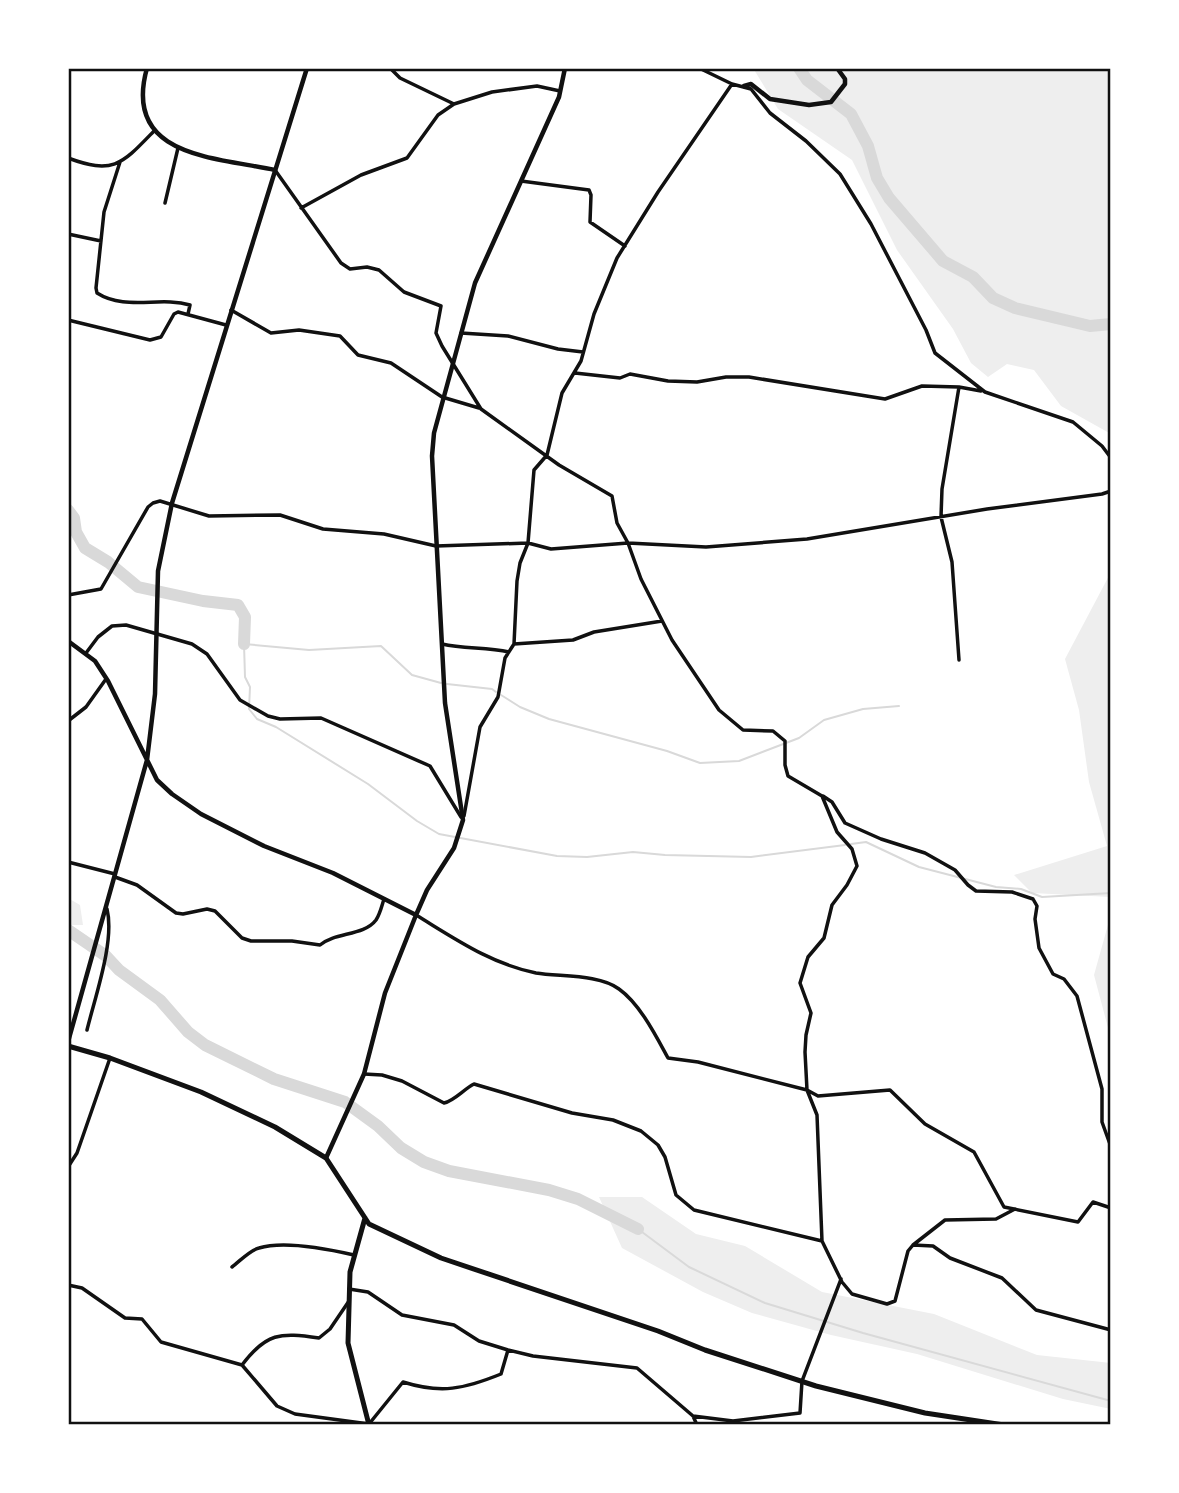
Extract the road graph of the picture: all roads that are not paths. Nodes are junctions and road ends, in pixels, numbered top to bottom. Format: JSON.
{"nodes":[{"id":1,"x":147,"y":68,"type":"edge"},
{"id":2,"x":307,"y":68,"type":"edge"},
{"id":3,"x":390,"y":68,"type":"edge"},
{"id":4,"x":565,"y":68,"type":"edge"},
{"id":5,"x":699,"y":68,"type":"edge"},
{"id":6,"x":837,"y":68,"type":"edge"},
{"id":7,"x":732,"y":84,"type":"junction"},
{"id":8,"x":744,"y":86,"type":"junction"},
{"id":9,"x":560,"y":91,"type":"junction"},
{"id":10,"x":454,"y":104,"type":"junction"},
{"id":11,"x":154,"y":131,"type":"junction"},
{"id":12,"x":178,"y":148,"type":"junction"},
{"id":13,"x":68,"y":158,"type":"edge"},
{"id":14,"x":120,"y":162,"type":"junction"},
{"id":15,"x":275,"y":170,"type":"junction"},
{"id":16,"x":521,"y":181,"type":"junction"},
{"id":17,"x":165,"y":203,"type":"dead end"},
{"id":18,"x":301,"y":209,"type":"junction"},
{"id":19,"x":68,"y":234,"type":"edge"},
{"id":20,"x":101,"y":241,"type":"junction"},
{"id":21,"x":625,"y":246,"type":"junction"},
{"id":22,"x":231,"y":310,"type":"junction"},
{"id":23,"x":188,"y":314,"type":"junction"},
{"id":24,"x":68,"y":320,"type":"edge"},
{"id":25,"x":226,"y":325,"type":"junction"},
{"id":26,"x":461,"y":333,"type":"junction"},
{"id":27,"x":583,"y":352,"type":"junction"},
{"id":28,"x":452,"y":363,"type":"junction"},
{"id":29,"x":574,"y":373,"type":"junction"},
{"id":30,"x":959,"y":387,"type":"junction"},
{"id":31,"x":985,"y":392,"type":"junction"},
{"id":32,"x":442,"y":397,"type":"junction"},
{"id":33,"x":481,"y":409,"type":"junction"},
{"id":34,"x":547,"y":455,"type":"junction"},
{"id":35,"x":1111,"y":458,"type":"edge"},
{"id":36,"x":1111,"y":491,"type":"edge"},
{"id":37,"x":172,"y":503,"type":"junction"},
{"id":38,"x":941,"y":517,"type":"junction"},
{"id":39,"x":528,"y":543,"type":"junction"},
{"id":40,"x":628,"y":543,"type":"junction"},
{"id":41,"x":436,"y":546,"type":"junction"},
{"id":42,"x":68,"y":595,"type":"edge"},
{"id":43,"x":662,"y":621,"type":"junction"},
{"id":44,"x":156,"y":633,"type":"junction"},
{"id":45,"x":68,"y":641,"type":"edge"},
{"id":46,"x":514,"y":643,"type":"junction"},
{"id":47,"x":440,"y":644,"type":"junction"},
{"id":48,"x":509,"y":652,"type":"junction"},
{"id":49,"x":86,"y":653,"type":"junction"},
{"id":50,"x":959,"y":660,"type":"dead end"},
{"id":51,"x":106,"y":679,"type":"junction"},
{"id":52,"x":68,"y":720,"type":"edge"},
{"id":53,"x":147,"y":760,"type":"junction"},
{"id":54,"x":822,"y":796,"type":"junction"},
{"id":55,"x":463,"y":820,"type":"junction"},
{"id":56,"x":68,"y":862,"type":"edge"},
{"id":57,"x":115,"y":875,"type":"junction"},
{"id":58,"x":384,"y":899,"type":"junction"},
{"id":59,"x":106,"y":907,"type":"junction"},
{"id":60,"x":416,"y":915,"type":"junction"},
{"id":61,"x":87,"y":1030,"type":"dead end"},
{"id":62,"x":68,"y":1044,"type":"edge"},
{"id":63,"x":110,"y":1058,"type":"junction"},
{"id":64,"x":364,"y":1074,"type":"junction"},
{"id":65,"x":807,"y":1090,"type":"junction"},
{"id":66,"x":1111,"y":1147,"type":"edge"},
{"id":67,"x":326,"y":1158,"type":"junction"},
{"id":68,"x":68,"y":1167,"type":"edge"},
{"id":69,"x":1111,"y":1208,"type":"edge"},
{"id":70,"x":1015,"y":1209,"type":"junction"},
{"id":71,"x":365,"y":1218,"type":"junction"},
{"id":72,"x":822,"y":1241,"type":"junction"},
{"id":73,"x":913,"y":1245,"type":"junction"},
{"id":74,"x":354,"y":1255,"type":"junction"},
{"id":75,"x":232,"y":1267,"type":"dead end"},
{"id":76,"x":841,"y":1279,"type":"junction"},
{"id":77,"x":68,"y":1286,"type":"edge"},
{"id":78,"x":349,"y":1289,"type":"junction"},
{"id":79,"x":349,"y":1301,"type":"junction"},
{"id":80,"x":1111,"y":1329,"type":"edge"},
{"id":81,"x":508,"y":1350,"type":"junction"},
{"id":82,"x":242,"y":1365,"type":"junction"},
{"id":83,"x":803,"y":1381,"type":"junction"},
{"id":84,"x":692,"y":1416,"type":"junction"},
{"id":85,"x":733,"y":1421,"type":"junction"},
{"id":86,"x":986,"y":1424,"type":"edge"},
{"id":87,"x":370,"y":1425,"type":"edge"},
{"id":88,"x":697,"y":1425,"type":"edge"},
{"id":89,"x":726,"y":1425,"type":"edge"},
{"id":90,"x":1004,"y":1425,"type":"edge"}],
"edges":[{"from":1,"to":11,"type":"street"},
{"from":2,"to":15,"type":"street"},
{"from":3,"to":10,"type":"street"},
{"from":4,"to":9,"type":"street"},
{"from":5,"to":7,"type":"street"},
{"from":6,"to":8,"type":"street"},
{"from":7,"to":8,"type":"street"},
{"from":7,"to":21,"type":"street"},
{"from":8,"to":31,"type":"street"},
{"from":9,"to":10,"type":"street"},
{"from":9,"to":16,"type":"street"},
{"from":10,"to":18,"type":"street"},
{"from":11,"to":12,"type":"street"},
{"from":11,"to":14,"type":"street"},
{"from":12,"to":15,"type":"street"},
{"from":12,"to":17,"type":"street"},
{"from":13,"to":14,"type":"street"},
{"from":14,"to":20,"type":"street"},
{"from":15,"to":18,"type":"street"},
{"from":15,"to":22,"type":"street"},
{"from":16,"to":21,"type":"street"},
{"from":16,"to":26,"type":"street"},
{"from":18,"to":28,"type":"street"},
{"from":19,"to":20,"type":"street"},
{"from":20,"to":23,"type":"street"},
{"from":21,"to":27,"type":"street"},
{"from":22,"to":25,"type":"street"},
{"from":22,"to":32,"type":"street"},
{"from":23,"to":24,"type":"street"},
{"from":23,"to":25,"type":"street"},
{"from":25,"to":37,"type":"street"},
{"from":26,"to":27,"type":"street"},
{"from":26,"to":28,"type":"street"},
{"from":27,"to":29,"type":"street"},
{"from":28,"to":32,"type":"street"},
{"from":28,"to":33,"type":"street"},
{"from":29,"to":30,"type":"street"},
{"from":29,"to":34,"type":"street"},
{"from":30,"to":31,"type":"street"},
{"from":30,"to":38,"type":"street"},
{"from":31,"to":35,"type":"street"},
{"from":32,"to":33,"type":"street"},
{"from":32,"to":41,"type":"street"},
{"from":33,"to":34,"type":"street"},
{"from":34,"to":39,"type":"street"},
{"from":34,"to":40,"type":"street"},
{"from":36,"to":38,"type":"street"},
{"from":37,"to":41,"type":"street"},
{"from":37,"to":42,"type":"street"},
{"from":37,"to":44,"type":"street"},
{"from":38,"to":40,"type":"street"},
{"from":38,"to":50,"type":"street"},
{"from":39,"to":40,"type":"street"},
{"from":39,"to":41,"type":"street"},
{"from":39,"to":46,"type":"street"},
{"from":40,"to":43,"type":"street"},
{"from":41,"to":47,"type":"street"},
{"from":43,"to":46,"type":"street"},
{"from":43,"to":54,"type":"street"},
{"from":44,"to":49,"type":"street"},
{"from":44,"to":53,"type":"street"},
{"from":44,"to":55,"type":"street"},
{"from":45,"to":49,"type":"street"},
{"from":46,"to":48,"type":"street"},
{"from":47,"to":48,"type":"street"},
{"from":47,"to":55,"type":"street"},
{"from":48,"to":55,"type":"street"},
{"from":49,"to":51,"type":"street"},
{"from":51,"to":52,"type":"street"},
{"from":51,"to":53,"type":"street"},
{"from":53,"to":57,"type":"street"},
{"from":53,"to":58,"type":"street"},
{"from":54,"to":65,"type":"street"},
{"from":54,"to":66,"type":"street"},
{"from":55,"to":60,"type":"street"},
{"from":56,"to":57,"type":"street"},
{"from":57,"to":58,"type":"street"},
{"from":57,"to":59,"type":"street"},
{"from":58,"to":60,"type":"street"},
{"from":59,"to":61,"type":"street"},
{"from":59,"to":62,"type":"street"},
{"from":60,"to":64,"type":"street"},
{"from":60,"to":65,"type":"street"},
{"from":62,"to":63,"type":"main road"},
{"from":63,"to":67,"type":"main road"},
{"from":63,"to":68,"type":"street"},
{"from":64,"to":67,"type":"street"},
{"from":64,"to":72,"type":"street"},
{"from":65,"to":70,"type":"street"},
{"from":65,"to":72,"type":"street"},
{"from":67,"to":71,"type":"main road"},
{"from":69,"to":70,"type":"street"},
{"from":70,"to":73,"type":"street"},
{"from":71,"to":74,"type":"main road"},
{"from":71,"to":83,"type":"main road"},
{"from":72,"to":76,"type":"street"},
{"from":73,"to":76,"type":"street"},
{"from":73,"to":80,"type":"street"},
{"from":74,"to":75,"type":"street"},
{"from":74,"to":78,"type":"main road"},
{"from":76,"to":83,"type":"street"},
{"from":77,"to":82,"type":"street"},
{"from":78,"to":79,"type":"main road"},
{"from":78,"to":81,"type":"street"},
{"from":79,"to":82,"type":"street"},
{"from":79,"to":87,"type":"main road"},
{"from":81,"to":84,"type":"street"},
{"from":81,"to":87,"type":"street"},
{"from":82,"to":87,"type":"street"},
{"from":83,"to":85,"type":"street"},
{"from":83,"to":86,"type":"main road"},
{"from":84,"to":85,"type":"street"},
{"from":84,"to":88,"type":"street"},
{"from":85,"to":89,"type":"street"},
{"from":86,"to":90,"type":"main road"}]}
